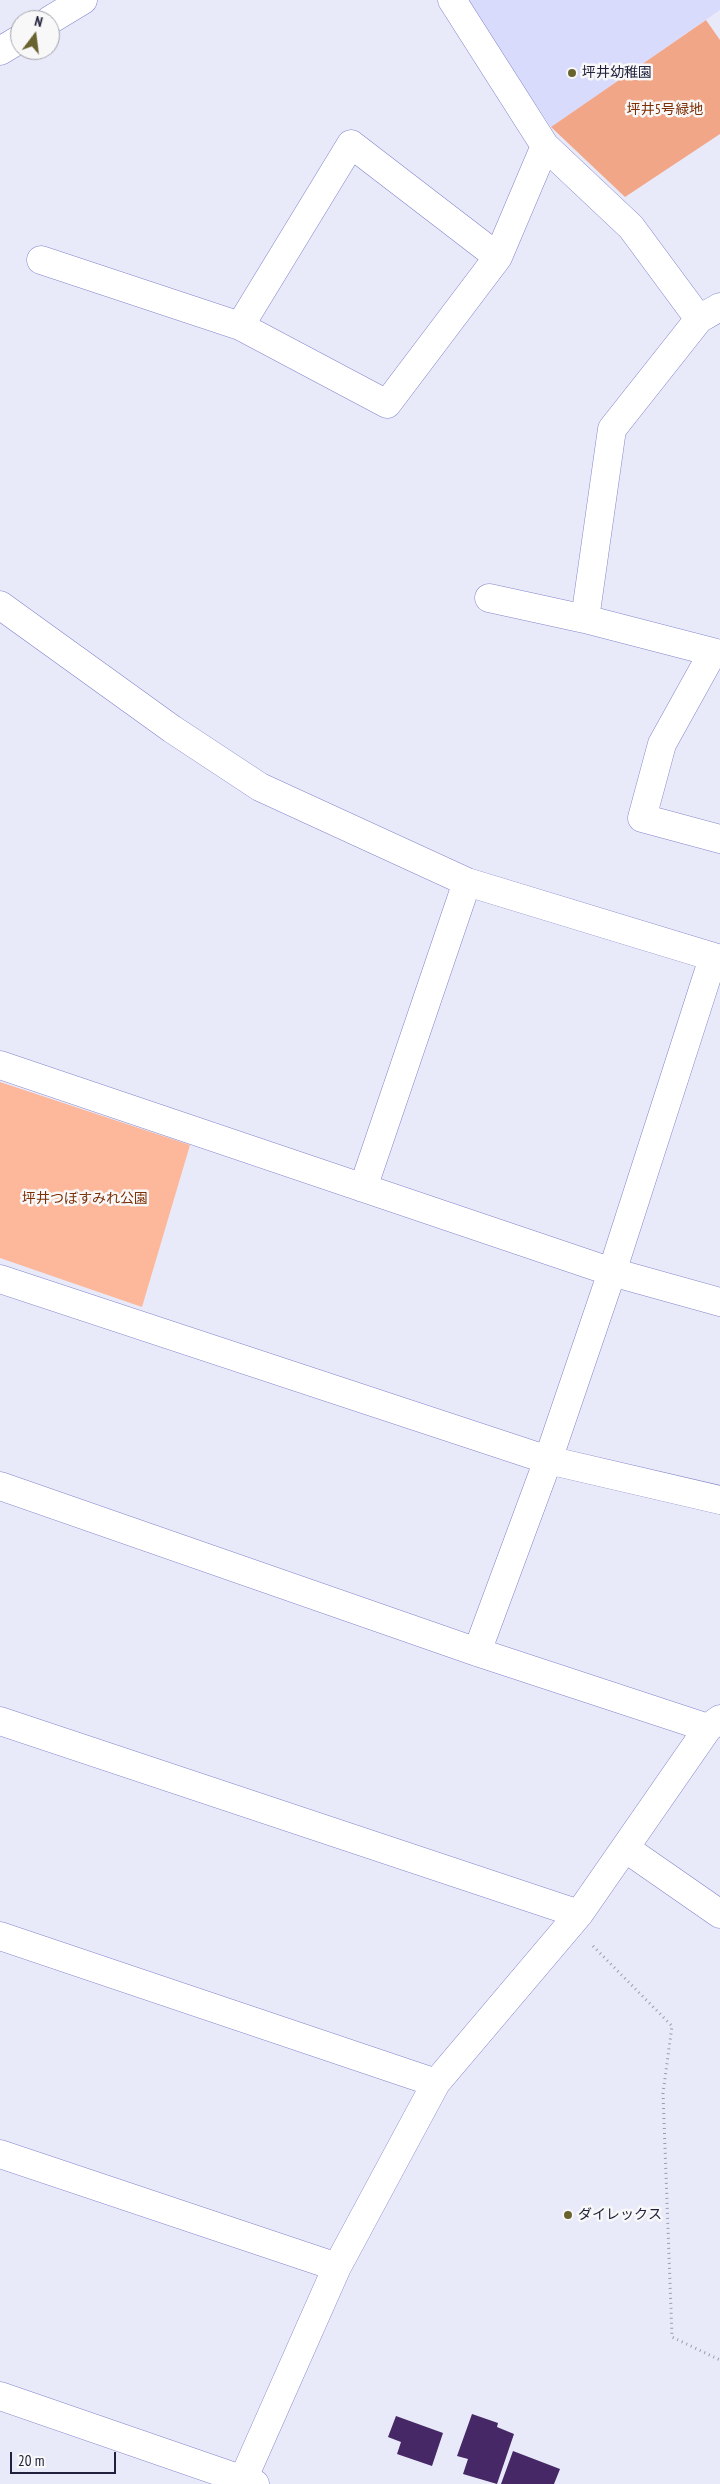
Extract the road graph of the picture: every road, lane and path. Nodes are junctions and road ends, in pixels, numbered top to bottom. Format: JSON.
{"nodes":[{"id":1,"x":83,"y":0,"type":"edge"},
{"id":2,"x":452,"y":0,"type":"edge"},
{"id":3,"x":60,"y":14,"type":"edge"},
{"id":4,"x":545,"y":146,"type":"junction"},
{"id":5,"x":498,"y":257,"type":"junction"},
{"id":6,"x":41,"y":260,"type":"dead end"},
{"id":7,"x":709,"y":313,"type":"edge"},
{"id":8,"x":240,"y":326,"type":"junction"},
{"id":9,"x":489,"y":598,"type":"dead end"},
{"id":10,"x":0,"y":605,"type":"edge"},
{"id":11,"x":585,"y":619,"type":"junction"},
{"id":12,"x":717,"y":653,"type":"edge"},
{"id":13,"x":720,"y":839,"type":"edge"},
{"id":14,"x":467,"y":882,"type":"junction"},
{"id":15,"x":717,"y":958,"type":"edge"},
{"id":16,"x":0,"y":1065,"type":"edge"},
{"id":17,"x":363,"y":1188,"type":"junction"},
{"id":18,"x":612,"y":1272,"type":"junction"},
{"id":19,"x":0,"y":1279,"type":"edge"},
{"id":20,"x":720,"y":1302,"type":"edge"},
{"id":21,"x":548,"y":1460,"type":"junction"},
{"id":22,"x":0,"y":1486,"type":"edge"},
{"id":23,"x":720,"y":1500,"type":"edge"},
{"id":24,"x":477,"y":1652,"type":"junction"},
{"id":25,"x":0,"y":1721,"type":"edge"},
{"id":26,"x":714,"y":1724,"type":"edge"},
{"id":27,"x":625,"y":1848,"type":"junction"},
{"id":28,"x":720,"y":1914,"type":"edge"},
{"id":29,"x":575,"y":1919,"type":"junction"},
{"id":30,"x":0,"y":1936,"type":"edge"},
{"id":31,"x":436,"y":2083,"type":"junction"},
{"id":32,"x":0,"y":2154,"type":"edge"},
{"id":33,"x":337,"y":2267,"type":"junction"},
{"id":34,"x":720,"y":2360,"type":"edge"},
{"id":35,"x":0,"y":2396,"type":"edge"},
{"id":36,"x":246,"y":2483,"type":"edge"}],
"edges":[{"from":1,"to":3,"type":"street"},
{"from":2,"to":4,"type":"street"},
{"from":4,"to":5,"type":"street"},
{"from":4,"to":7,"type":"street"},
{"from":5,"to":8,"type":"street"},
{"from":5,"to":8,"type":"street"},
{"from":6,"to":8,"type":"street"},
{"from":7,"to":11,"type":"street"},
{"from":9,"to":11,"type":"street"},
{"from":10,"to":14,"type":"street"},
{"from":11,"to":12,"type":"street"},
{"from":12,"to":13,"type":"street"},
{"from":14,"to":15,"type":"street"},
{"from":14,"to":17,"type":"street"},
{"from":15,"to":18,"type":"street"},
{"from":16,"to":17,"type":"street"},
{"from":17,"to":18,"type":"street"},
{"from":18,"to":20,"type":"street"},
{"from":18,"to":21,"type":"street"},
{"from":19,"to":21,"type":"street"},
{"from":21,"to":23,"type":"street"},
{"from":21,"to":24,"type":"street"},
{"from":22,"to":24,"type":"street"},
{"from":24,"to":26,"type":"street"},
{"from":25,"to":29,"type":"street"},
{"from":26,"to":27,"type":"street"},
{"from":27,"to":28,"type":"street"},
{"from":27,"to":29,"type":"street"},
{"from":29,"to":31,"type":"street"},
{"from":29,"to":34,"type":"path"},
{"from":30,"to":31,"type":"street"},
{"from":31,"to":33,"type":"street"},
{"from":32,"to":33,"type":"street"},
{"from":33,"to":36,"type":"street"},
{"from":35,"to":36,"type":"street"}]}
